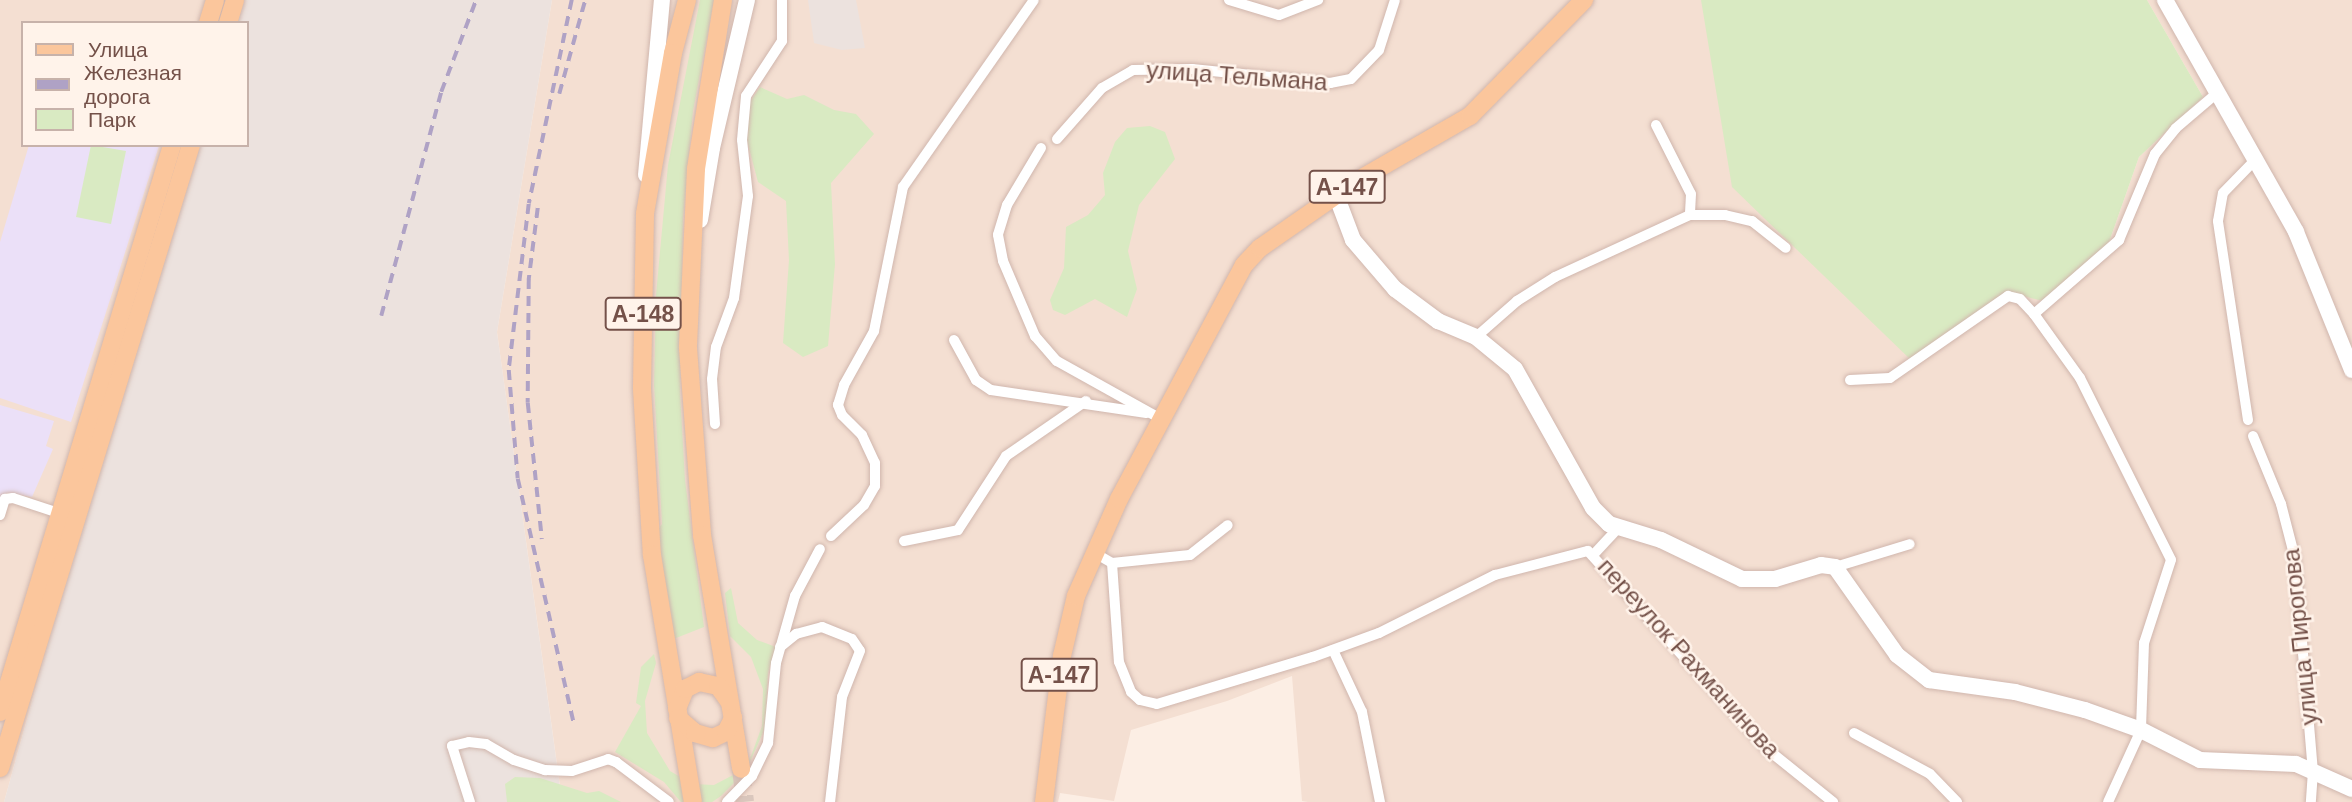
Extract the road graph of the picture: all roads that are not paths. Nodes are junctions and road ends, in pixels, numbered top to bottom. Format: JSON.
{"nodes":[{"id":1,"x":215,"y":0,"type":"edge"},
{"id":2,"x":234,"y":0,"type":"edge"},
{"id":3,"x":662,"y":0,"type":"edge"},
{"id":4,"x":687,"y":0,"type":"edge"},
{"id":5,"x":723,"y":0,"type":"edge"},
{"id":6,"x":747,"y":0,"type":"edge"},
{"id":7,"x":782,"y":0,"type":"edge"},
{"id":8,"x":1034,"y":0,"type":"edge"},
{"id":9,"x":1229,"y":0,"type":"edge"},
{"id":10,"x":1318,"y":0,"type":"edge"},
{"id":11,"x":1395,"y":0,"type":"edge"},
{"id":12,"x":1584,"y":0,"type":"edge"},
{"id":13,"x":2165,"y":0,"type":"edge"},
{"id":14,"x":209,"y":21,"type":"edge"},
{"id":15,"x":229,"y":21,"type":"edge"},
{"id":16,"x":2217,"y":93,"type":"junction"},
{"id":17,"x":1656,"y":125,"type":"dead end"},
{"id":18,"x":1057,"y":139,"type":"dead end"},
{"id":19,"x":171,"y":147,"type":"edge"},
{"id":20,"x":190,"y":147,"type":"edge"},
{"id":21,"x":1041,"y":148,"type":"dead end"},
{"id":22,"x":2257,"y":158,"type":"junction"},
{"id":23,"x":1336,"y":195,"type":"junction"},
{"id":24,"x":645,"y":214,"type":"junction"},
{"id":25,"x":1690,"y":215,"type":"junction"},
{"id":26,"x":1786,"y":248,"type":"dead end"},
{"id":27,"x":690,"y":285,"type":"junction"},
{"id":28,"x":2034,"y":314,"type":"junction"},
{"id":29,"x":1476,"y":337,"type":"junction"},
{"id":30,"x":954,"y":340,"type":"dead end"},
{"id":31,"x":2352,"y":370,"type":"edge"},
{"id":32,"x":1850,"y":380,"type":"dead end"},
{"id":33,"x":1086,"y":401,"type":"junction"},
{"id":34,"x":1158,"y":417,"type":"junction"},
{"id":35,"x":2248,"y":420,"type":"dead end"},
{"id":36,"x":715,"y":424,"type":"dead end"},
{"id":37,"x":2253,"y":436,"type":"dead end"},
{"id":38,"x":62,"y":514,"type":"junction"},
{"id":39,"x":0,"y":515,"type":"edge"},
{"id":40,"x":1228,"y":525,"type":"dead end"},
{"id":41,"x":1618,"y":529,"type":"junction"},
{"id":42,"x":831,"y":536,"type":"dead end"},
{"id":43,"x":904,"y":541,"type":"dead end"},
{"id":44,"x":1910,"y":544,"type":"dead end"},
{"id":45,"x":820,"y":549,"type":"dead end"},
{"id":46,"x":1093,"y":552,"type":"junction"},
{"id":47,"x":1595,"y":553,"type":"junction"},
{"id":48,"x":1112,"y":563,"type":"junction"},
{"id":49,"x":1835,"y":567,"type":"junction"},
{"id":50,"x":780,"y":647,"type":"junction"},
{"id":51,"x":1333,"y":650,"type":"junction"},
{"id":52,"x":732,"y":711,"type":"junction"},
{"id":53,"x":0,"y":712,"type":"edge"},
{"id":54,"x":677,"y":715,"type":"junction"},
{"id":55,"x":2141,"y":730,"type":"junction"},
{"id":56,"x":1854,"y":733,"type":"dead end"},
{"id":57,"x":0,"y":768,"type":"edge"},
{"id":58,"x":741,"y":769,"type":"tunnel mouth"},
{"id":59,"x":2313,"y":771,"type":"junction"},
{"id":60,"x":2352,"y":789,"type":"edge"},
{"id":61,"x":470,"y":802,"type":"edge"},
{"id":62,"x":669,"y":802,"type":"edge"},
{"id":63,"x":693,"y":802,"type":"edge"},
{"id":64,"x":727,"y":802,"type":"edge"},
{"id":65,"x":830,"y":802,"type":"edge"},
{"id":66,"x":1044,"y":802,"type":"edge"},
{"id":67,"x":1380,"y":802,"type":"edge"},
{"id":68,"x":1833,"y":802,"type":"edge"},
{"id":69,"x":1957,"y":802,"type":"edge"},
{"id":70,"x":2108,"y":802,"type":"edge"},
{"id":71,"x":2311,"y":802,"type":"edge"}],
"edges":[{"from":1,"to":14,"type":"main road"},
{"from":2,"to":15,"type":"main road"},
{"from":3,"to":24,"type":"street","number":"А-148"},
{"from":4,"to":24,"type":"main road","number":"А-148"},
{"from":5,"to":27,"type":"main road","number":"А-148"},
{"from":6,"to":27,"type":"street","number":"А-148"},
{"from":7,"to":36,"type":"street"},
{"from":8,"to":42,"type":"street"},
{"from":9,"to":10,"type":"street"},
{"from":11,"to":18,"type":"street","name":"улица Тельмана"},
{"from":12,"to":23,"type":"main road","number":"А-147"},
{"from":13,"to":16,"type":"street"},
{"from":16,"to":22,"type":"street"},
{"from":16,"to":28,"type":"street"},
{"from":17,"to":25,"type":"street"},
{"from":19,"to":38,"type":"main road"},
{"from":20,"to":57,"type":"main road"},
{"from":21,"to":34,"type":"street"},
{"from":22,"to":31,"type":"street"},
{"from":22,"to":35,"type":"street"},
{"from":23,"to":29,"type":"street","name":"переулок Рахманинова"},
{"from":23,"to":34,"type":"main road","number":"А-147"},
{"from":24,"to":54,"type":"main road","number":"А-148"},
{"from":25,"to":26,"type":"street"},
{"from":25,"to":29,"type":"street"},
{"from":27,"to":52,"type":"main road","number":"А-148"},
{"from":28,"to":32,"type":"street"},
{"from":28,"to":55,"type":"street"},
{"from":29,"to":41,"type":"street","name":"переулок Рахманинова"},
{"from":30,"to":33,"type":"street"},
{"from":33,"to":34,"type":"street"},
{"from":33,"to":43,"type":"street"},
{"from":34,"to":46,"type":"main road","number":"А-147"},
{"from":37,"to":59,"type":"street","name":"улица Пирогова"},
{"from":38,"to":39,"type":"street"},
{"from":38,"to":53,"type":"main road"},
{"from":40,"to":48,"type":"street"},
{"from":41,"to":47,"type":"street"},
{"from":41,"to":49,"type":"street","name":"переулок Рахманинова"},
{"from":44,"to":49,"type":"street"},
{"from":45,"to":50,"type":"street"},
{"from":46,"to":48,"type":"street"},
{"from":46,"to":66,"type":"main road","number":"А-147"},
{"from":47,"to":51,"type":"street","name":"переулок Рахманинова"},
{"from":47,"to":68,"type":"street","name":"переулок Рахманинова"},
{"from":48,"to":51,"type":"street","name":"переулок Рахманинова"},
{"from":49,"to":55,"type":"street"},
{"from":50,"to":64,"type":"street"},
{"from":50,"to":65,"type":"street"},
{"from":51,"to":67,"type":"street"},
{"from":52,"to":54,"type":"main road"},
{"from":52,"to":54,"type":"main road"},
{"from":52,"to":58,"type":"main road","number":"А-148"},
{"from":54,"to":63,"type":"main road","number":"А-148"},
{"from":55,"to":59,"type":"street"},
{"from":55,"to":70,"type":"street"},
{"from":56,"to":69,"type":"street"},
{"from":59,"to":60,"type":"street"},
{"from":59,"to":71,"type":"street","name":"улица Пирогова"},
{"from":61,"to":62,"type":"street"}]}
